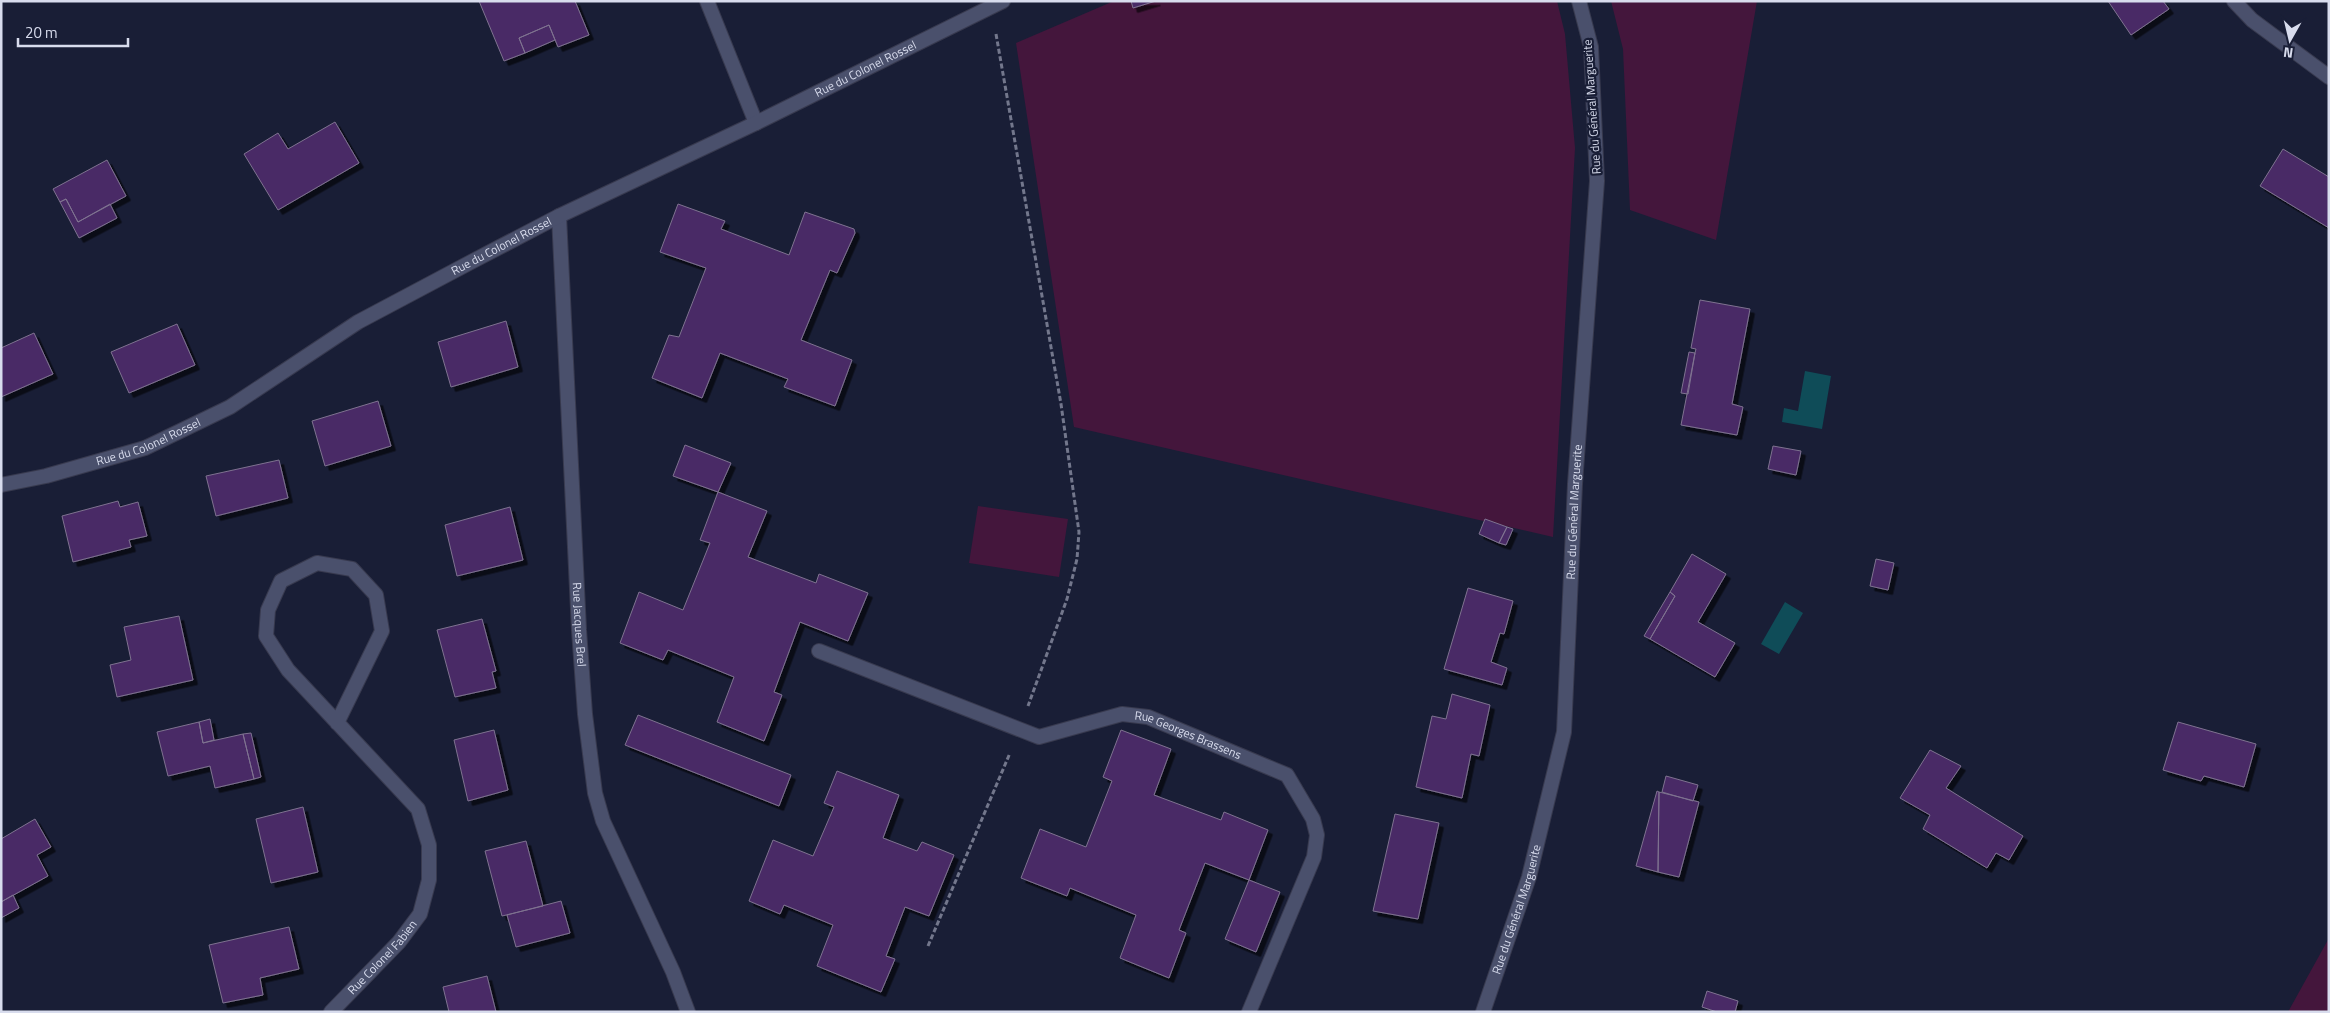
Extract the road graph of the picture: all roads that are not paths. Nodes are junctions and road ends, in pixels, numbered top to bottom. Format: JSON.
{"nodes":[{"id":1,"x":707,"y":1,"type":"edge"},
{"id":2,"x":1579,"y":1,"type":"edge"},
{"id":3,"x":2234,"y":1,"type":"edge"},
{"id":4,"x":997,"y":4,"type":"edge"},
{"id":5,"x":2329,"y":77,"type":"edge"},
{"id":6,"x":756,"y":123,"type":"junction"},
{"id":7,"x":559,"y":216,"type":"junction"},
{"id":8,"x":1,"y":485,"type":"edge"},
{"id":9,"x":818,"y":651,"type":"dead end"},
{"id":10,"x":337,"y":723,"type":"junction"},
{"id":11,"x":331,"y":1012,"type":"edge"},
{"id":12,"x":688,"y":1012,"type":"edge"},
{"id":13,"x":1249,"y":1012,"type":"edge"},
{"id":14,"x":1483,"y":1012,"type":"edge"}],
"edges":[{"from":1,"to":6,"type":"street"},
{"from":2,"to":14,"type":"street","name":"Rue du Général Marguerite"},
{"from":3,"to":5,"type":"street"},
{"from":4,"to":6,"type":"street","name":"Rue du Colonel Rossel"},
{"from":6,"to":7,"type":"street","name":"Rue du Colonel Rossel"},
{"from":7,"to":8,"type":"street","name":"Rue du Colonel Rossel"},
{"from":7,"to":12,"type":"street","name":"Rue Jacques Brel"},
{"from":9,"to":13,"type":"street","name":"Rue Georges Brassens"},
{"from":10,"to":10,"type":"street","name":"Rue Colonel Fabien"},
{"from":10,"to":11,"type":"street","name":"Rue Colonel Fabien"}]}
